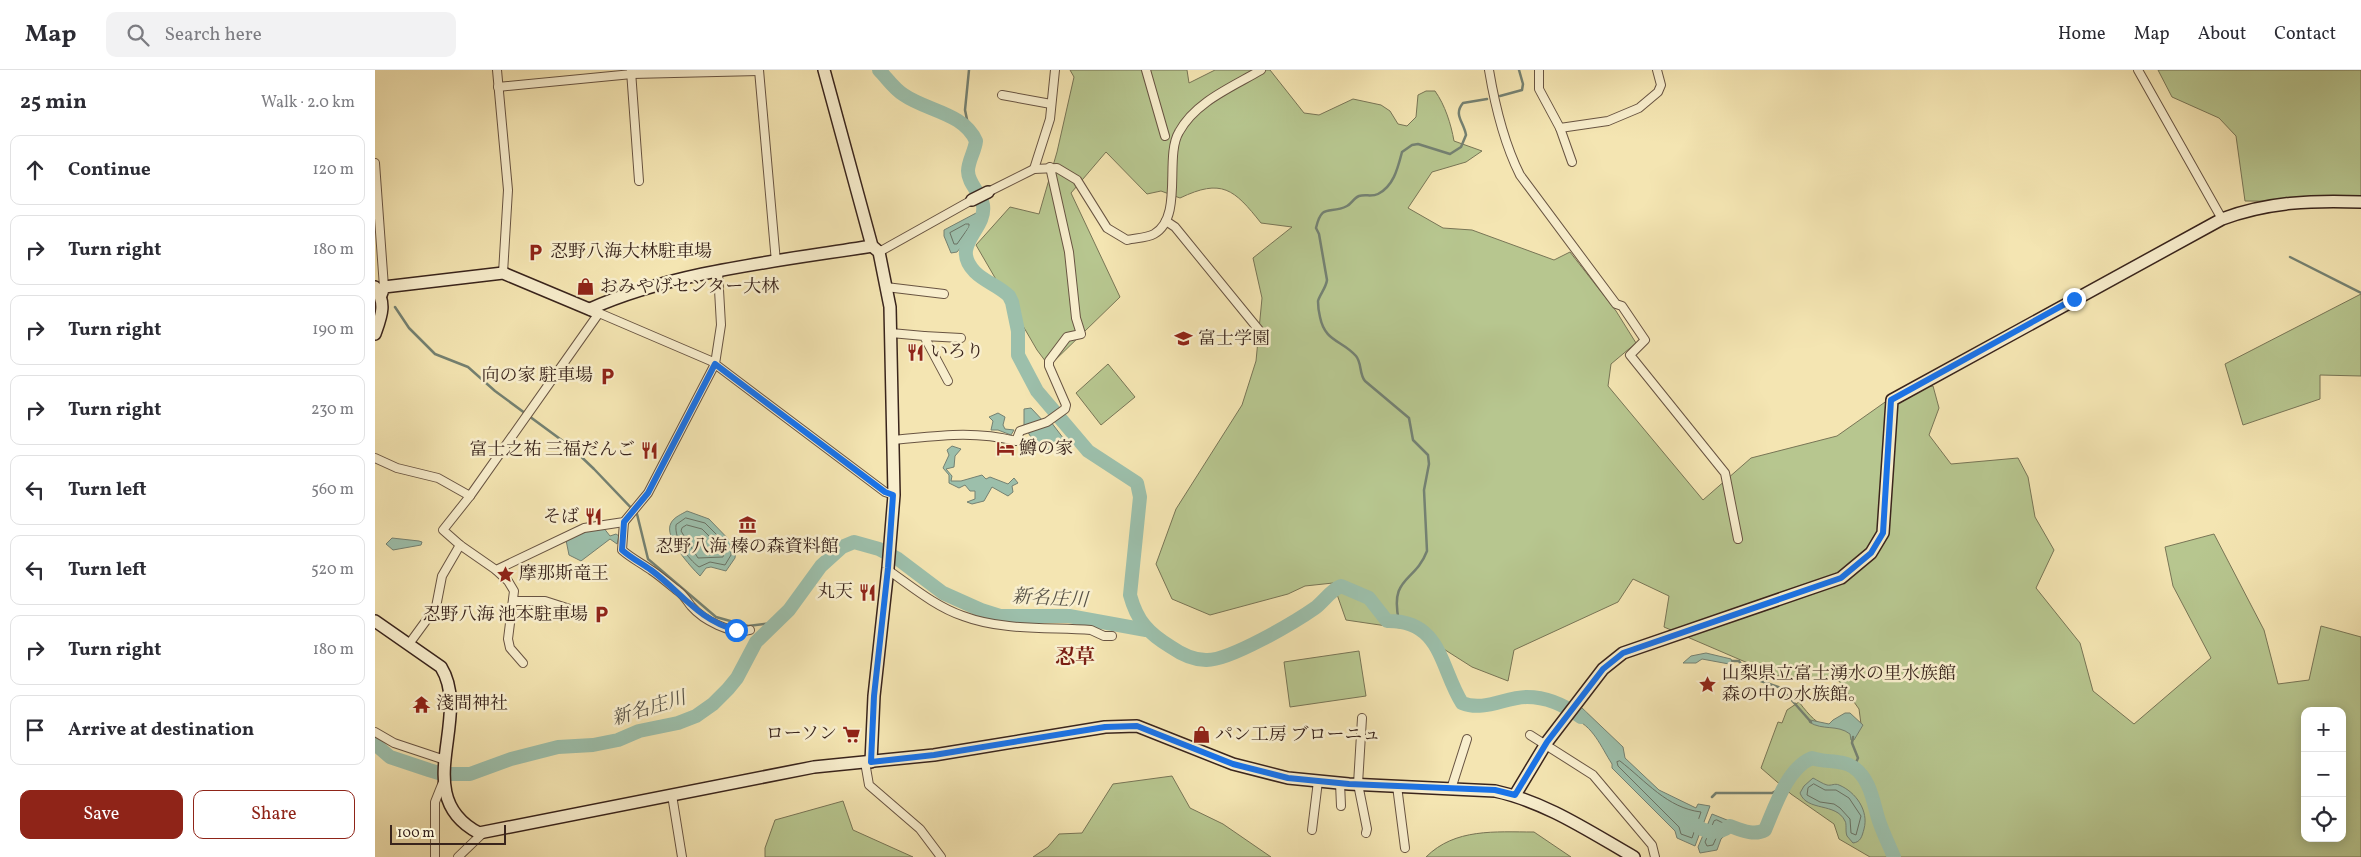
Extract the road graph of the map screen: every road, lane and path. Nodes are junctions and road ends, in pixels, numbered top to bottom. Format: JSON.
{"nodes":[{"id":1,"x":497,"y":70,"type":"edge"},
{"id":2,"x":759,"y":70,"type":"edge"},
{"id":3,"x":824,"y":70,"type":"edge"},
{"id":4,"x":1055,"y":70,"type":"edge"},
{"id":5,"x":1146,"y":70,"type":"edge"},
{"id":6,"x":1261,"y":70,"type":"edge"},
{"id":7,"x":1489,"y":70,"type":"edge"},
{"id":8,"x":1539,"y":70,"type":"edge"},
{"id":9,"x":1657,"y":70,"type":"edge"},
{"id":10,"x":2138,"y":70,"type":"edge"},
{"id":11,"x":631,"y":72,"type":"edge"},
{"id":12,"x":498,"y":87,"type":"junction"},
{"id":13,"x":1002,"y":95,"type":"dead end"},
{"id":14,"x":1051,"y":104,"type":"junction"},
{"id":15,"x":1560,"y":128,"type":"junction"},
{"id":16,"x":1165,"y":136,"type":"dead end"},
{"id":17,"x":1572,"y":162,"type":"dead end"},
{"id":18,"x":375,"y":163,"type":"edge"},
{"id":19,"x":1050,"y":167,"type":"junction"},
{"id":20,"x":1035,"y":169,"type":"junction"},
{"id":21,"x":639,"y":181,"type":"dead end"},
{"id":22,"x":988,"y":192,"type":"joint"},
{"id":23,"x":972,"y":200,"type":"joint"},
{"id":24,"x":2361,"y":202,"type":"edge"},
{"id":25,"x":2222,"y":219,"type":"junction"},
{"id":26,"x":1165,"y":221,"type":"junction"},
{"id":27,"x":876,"y":249,"type":"junction"},
{"id":28,"x":776,"y":262,"type":"junction"},
{"id":29,"x":718,"y":272,"type":"junction"},
{"id":30,"x":503,"y":273,"type":"junction"},
{"id":31,"x":886,"y":287,"type":"junction"},
{"id":32,"x":380,"y":290,"type":"edge"},
{"id":33,"x":945,"y":294,"type":"dead end"},
{"id":34,"x":595,"y":311,"type":"junction"},
{"id":35,"x":1259,"y":330,"type":"dead end"},
{"id":36,"x":891,"y":333,"type":"junction"},
{"id":37,"x":375,"y":334,"type":"edge"},
{"id":38,"x":924,"y":336,"type":"junction"},
{"id":39,"x":961,"y":338,"type":"dead end"},
{"id":40,"x":715,"y":364,"type":"junction"},
{"id":41,"x":948,"y":381,"type":"dead end"},
{"id":42,"x":893,"y":440,"type":"junction"},
{"id":43,"x":375,"y":458,"type":"edge"},
{"id":44,"x":893,"y":495,"type":"junction"},
{"id":45,"x":470,"y":496,"type":"junction"},
{"id":46,"x":624,"y":522,"type":"junction"},
{"id":47,"x":1738,"y":539,"type":"dead end"},
{"id":48,"x":460,"y":545,"type":"junction"},
{"id":49,"x":888,"y":569,"type":"junction"},
{"id":50,"x":496,"y":570,"type":"junction"},
{"id":51,"x":513,"y":601,"type":"junction"},
{"id":52,"x":573,"y":610,"type":"dead end"},
{"id":53,"x":375,"y":621,"type":"edge"},
{"id":54,"x":750,"y":630,"type":"dead end"},
{"id":55,"x":1112,"y":636,"type":"dead end"},
{"id":56,"x":409,"y":644,"type":"junction"},
{"id":57,"x":523,"y":663,"type":"dead end"},
{"id":58,"x":1363,"y":718,"type":"dead end"},
{"id":59,"x":375,"y":732,"type":"edge"},
{"id":60,"x":1529,"y":735,"type":"dead end"},
{"id":61,"x":1467,"y":739,"type":"dead end"},
{"id":62,"x":1546,"y":744,"type":"junction"},
{"id":63,"x":445,"y":760,"type":"junction"},
{"id":64,"x":868,"y":762,"type":"junction"},
{"id":65,"x":1318,"y":781,"type":"junction"},
{"id":66,"x":443,"y":782,"type":"junction"},
{"id":67,"x":1339,"y":783,"type":"junction"},
{"id":68,"x":1358,"y":784,"type":"junction"},
{"id":69,"x":1397,"y":786,"type":"junction"},
{"id":70,"x":1451,"y":788,"type":"junction"},
{"id":71,"x":672,"y":795,"type":"junction"},
{"id":72,"x":1515,"y":795,"type":"junction"},
{"id":73,"x":1341,"y":806,"type":"dead end"},
{"id":74,"x":1312,"y":830,"type":"dead end"},
{"id":75,"x":484,"y":832,"type":"junction"},
{"id":76,"x":1366,"y":833,"type":"dead end"},
{"id":77,"x":1405,"y":848,"type":"dead end"},
{"id":78,"x":435,"y":857,"type":"edge"},
{"id":79,"x":458,"y":857,"type":"edge"},
{"id":80,"x":682,"y":857,"type":"edge"},
{"id":81,"x":941,"y":857,"type":"edge"},
{"id":82,"x":1634,"y":857,"type":"edge"},
{"id":83,"x":1655,"y":857,"type":"edge"}],
"edges":[{"from":1,"to":12,"type":"street"},
{"from":2,"to":11,"type":"street"},
{"from":2,"to":28,"type":"street"},
{"from":3,"to":27,"type":"street"},
{"from":4,"to":14,"type":"street"},
{"from":5,"to":16,"type":"street"},
{"from":6,"to":26,"type":"street"},
{"from":7,"to":47,"type":"street"},
{"from":8,"to":15,"type":"street"},
{"from":9,"to":15,"type":"street"},
{"from":10,"to":25,"type":"street"},
{"from":11,"to":12,"type":"street"},
{"from":11,"to":21,"type":"street"},
{"from":12,"to":30,"type":"street"},
{"from":13,"to":14,"type":"street"},
{"from":14,"to":20,"type":"street"},
{"from":15,"to":17,"type":"street"},
{"from":18,"to":32,"type":"street"},
{"from":19,"to":20,"type":"street"},
{"from":19,"to":26,"type":"street"},
{"from":19,"to":42,"type":"street"},
{"from":20,"to":22,"type":"street"},
{"from":22,"to":23,"type":"street"},
{"from":23,"to":27,"type":"street"},
{"from":24,"to":25,"type":"street"},
{"from":25,"to":62,"type":"street"},
{"from":26,"to":35,"type":"street"},
{"from":27,"to":28,"type":"street"},
{"from":27,"to":31,"type":"street"},
{"from":28,"to":29,"type":"street"},
{"from":29,"to":34,"type":"street"},
{"from":29,"to":40,"type":"street"},
{"from":30,"to":32,"type":"street"},
{"from":30,"to":34,"type":"street"},
{"from":31,"to":33,"type":"street"},
{"from":31,"to":36,"type":"street"},
{"from":32,"to":37,"type":"street"},
{"from":34,"to":40,"type":"street"},
{"from":34,"to":45,"type":"street"},
{"from":36,"to":38,"type":"street"},
{"from":36,"to":42,"type":"street"},
{"from":38,"to":39,"type":"street"},
{"from":38,"to":41,"type":"street"},
{"from":40,"to":44,"type":"street"},
{"from":40,"to":46,"type":"street"},
{"from":42,"to":44,"type":"street"},
{"from":43,"to":45,"type":"street"},
{"from":44,"to":49,"type":"street"},
{"from":45,"to":48,"type":"street"},
{"from":46,"to":50,"type":"street"},
{"from":46,"to":54,"type":"street"},
{"from":48,"to":50,"type":"street"},
{"from":48,"to":56,"type":"street"},
{"from":49,"to":55,"type":"street"},
{"from":49,"to":64,"type":"street"},
{"from":50,"to":51,"type":"street"},
{"from":51,"to":52,"type":"street"},
{"from":51,"to":57,"type":"street"},
{"from":53,"to":56,"type":"street"},
{"from":56,"to":63,"type":"street"},
{"from":58,"to":68,"type":"street"},
{"from":59,"to":63,"type":"street"},
{"from":60,"to":62,"type":"street"},
{"from":61,"to":70,"type":"street"},
{"from":62,"to":72,"type":"street"},
{"from":62,"to":83,"type":"street"},
{"from":63,"to":66,"type":"street"},
{"from":64,"to":65,"type":"street"},
{"from":64,"to":71,"type":"street"},
{"from":64,"to":81,"type":"street"},
{"from":65,"to":67,"type":"street"},
{"from":65,"to":74,"type":"street"},
{"from":66,"to":75,"type":"street"},
{"from":66,"to":78,"type":"street"},
{"from":67,"to":68,"type":"street"},
{"from":67,"to":73,"type":"street"},
{"from":68,"to":69,"type":"street"},
{"from":68,"to":76,"type":"street"},
{"from":69,"to":70,"type":"street"},
{"from":69,"to":77,"type":"street"},
{"from":70,"to":72,"type":"street"},
{"from":71,"to":75,"type":"street"},
{"from":71,"to":80,"type":"street"},
{"from":72,"to":82,"type":"street"},
{"from":75,"to":79,"type":"street"}]}
